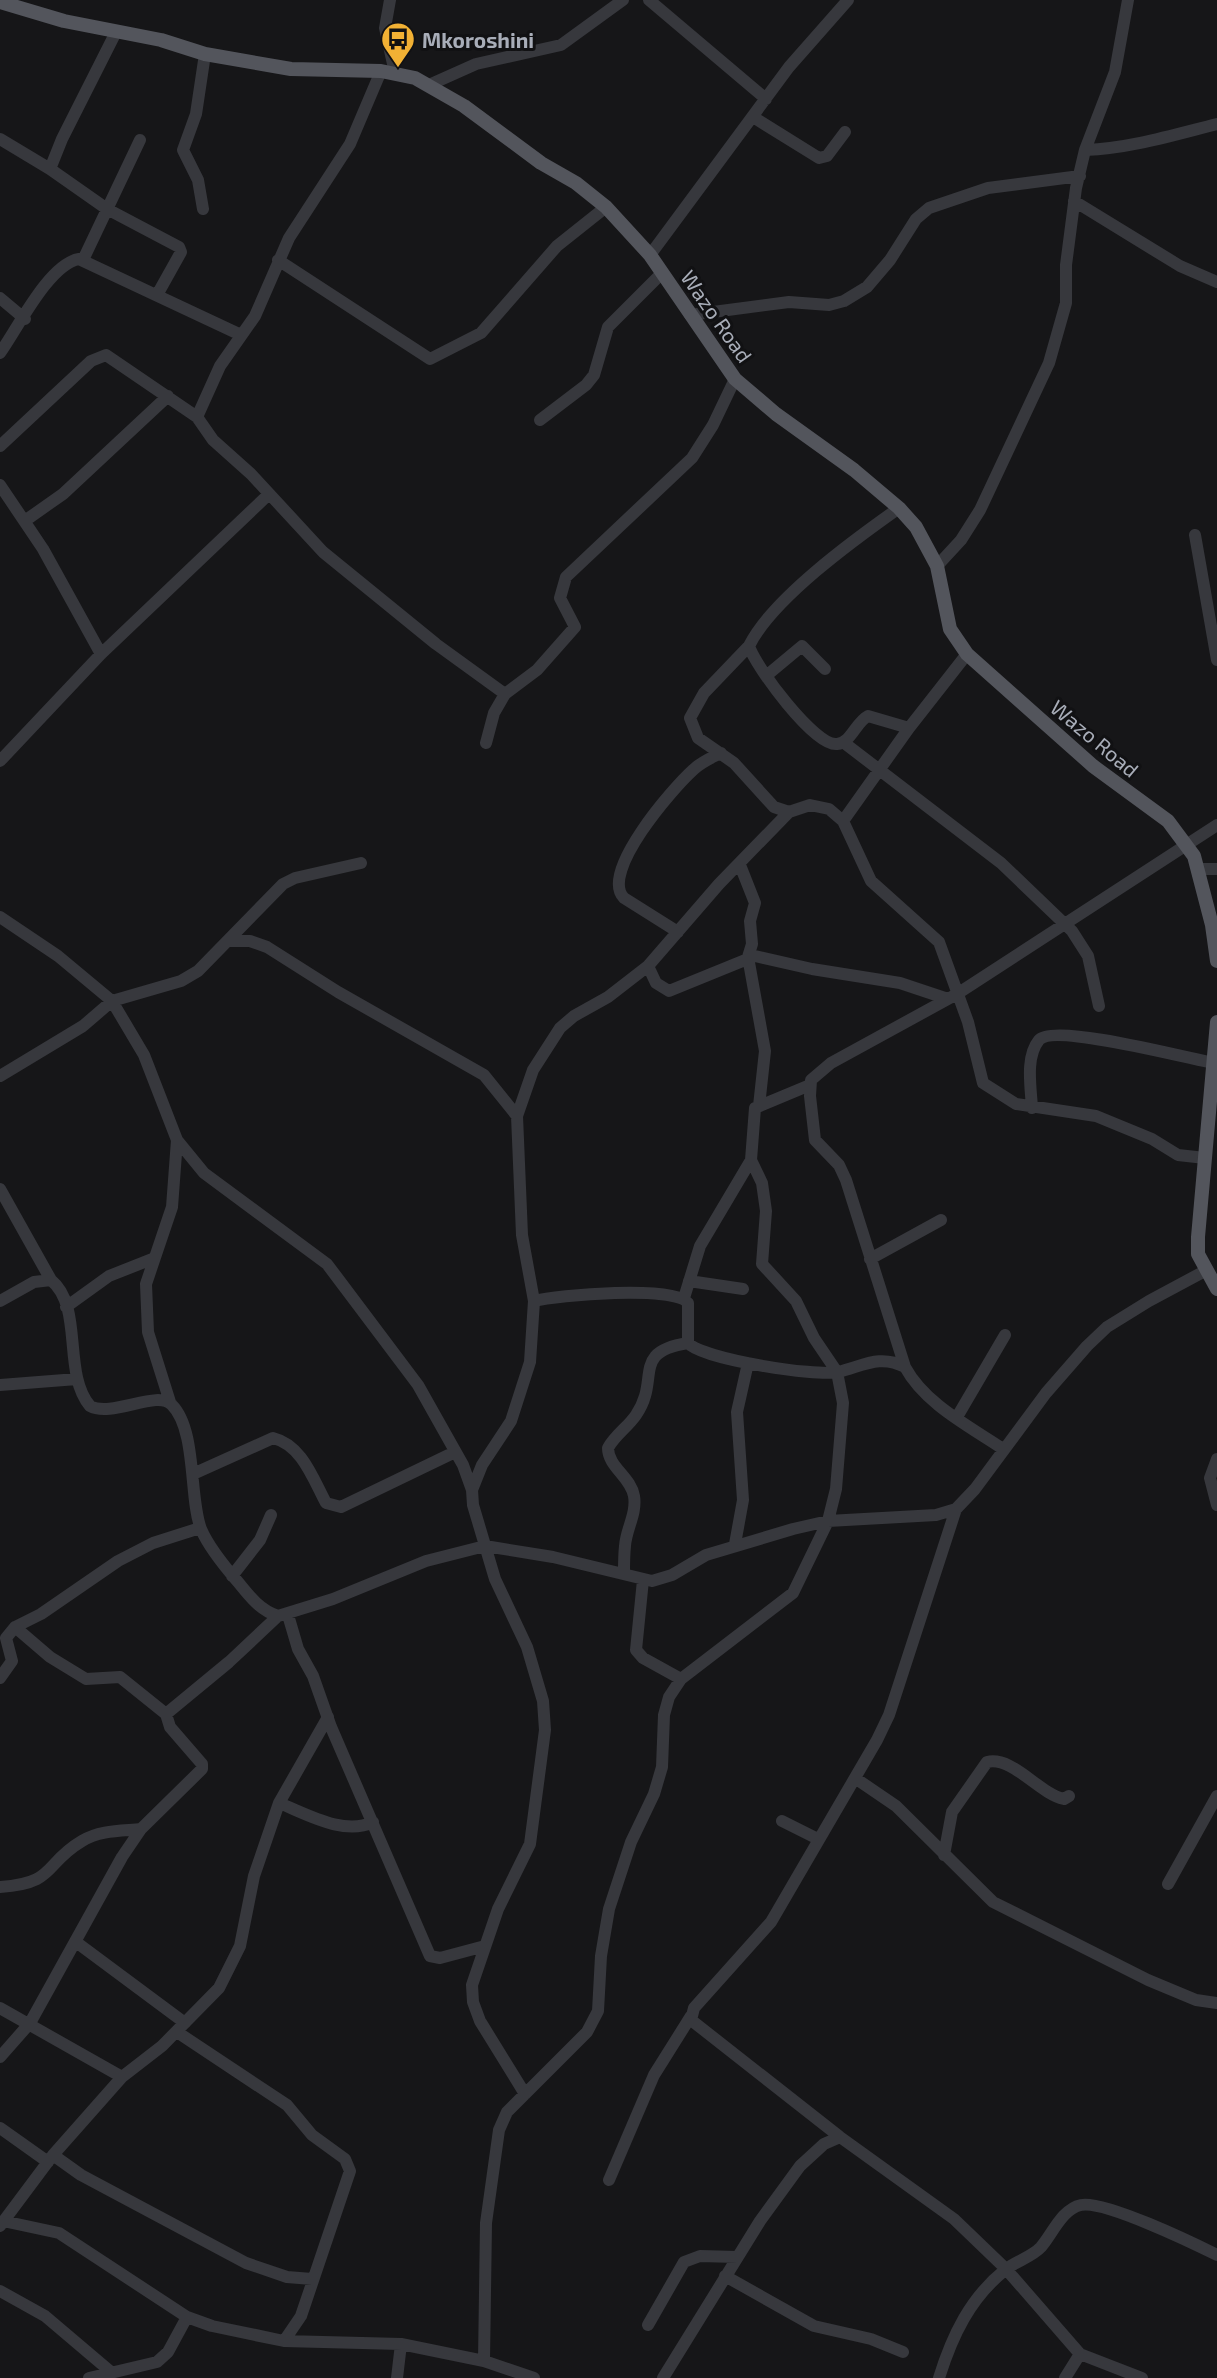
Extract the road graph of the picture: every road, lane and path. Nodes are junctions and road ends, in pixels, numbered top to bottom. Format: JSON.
{"nodes":[{"id":1,"x":390,"y":0,"type":"edge"},
{"id":2,"x":623,"y":0,"type":"edge"},
{"id":3,"x":649,"y":0,"type":"edge"},
{"id":4,"x":848,"y":0,"type":"edge"},
{"id":5,"x":1128,"y":0,"type":"edge"},
{"id":6,"x":0,"y":2,"type":"edge"},
{"id":7,"x":116,"y":32,"type":"junction"},
{"id":8,"x":205,"y":54,"type":"junction"},
{"id":9,"x":388,"y":72,"type":"junction"},
{"id":10,"x":429,"y":85,"type":"junction"},
{"id":11,"x":766,"y":99,"type":"junction"},
{"id":12,"x":753,"y":117,"type":"junction"},
{"id":13,"x":1217,"y":124,"type":"edge"},
{"id":14,"x":845,"y":132,"type":"dead end"},
{"id":15,"x":0,"y":139,"type":"edge"},
{"id":16,"x":141,"y":140,"type":"dead end"},
{"id":17,"x":1086,"y":150,"type":"junction"},
{"id":18,"x":50,"y":169,"type":"junction"},
{"id":19,"x":1080,"y":176,"type":"junction"},
{"id":20,"x":1074,"y":201,"type":"junction"},
{"id":21,"x":606,"y":207,"type":"junction"},
{"id":22,"x":107,"y":209,"type":"junction"},
{"id":23,"x":203,"y":209,"type":"dead end"},
{"id":24,"x":650,"y":256,"type":"junction"},
{"id":25,"x":83,"y":260,"type":"junction"},
{"id":26,"x":278,"y":260,"type":"junction"},
{"id":27,"x":662,"y":273,"type":"junction"},
{"id":28,"x":1217,"y":282,"type":"edge"},
{"id":29,"x":157,"y":295,"type":"junction"},
{"id":30,"x":0,"y":298,"type":"edge"},
{"id":31,"x":690,"y":315,"type":"junction"},
{"id":32,"x":25,"y":319,"type":"junction"},
{"id":33,"x":241,"y":335,"type":"junction"},
{"id":34,"x":0,"y":353,"type":"edge"},
{"id":35,"x":735,"y":379,"type":"junction"},
{"id":36,"x":168,"y":397,"type":"junction"},
{"id":37,"x":197,"y":417,"type":"junction"},
{"id":38,"x":540,"y":420,"type":"dead end"},
{"id":39,"x":0,"y":446,"type":"edge"},
{"id":40,"x":1,"y":488,"type":"edge"},
{"id":41,"x":268,"y":495,"type":"junction"},
{"id":42,"x":899,"y":508,"type":"junction"},
{"id":43,"x":26,"y":520,"type":"junction"},
{"id":44,"x":1195,"y":535,"type":"dead end"},
{"id":45,"x":937,"y":566,"type":"junction"},
{"id":46,"x":1215,"y":643,"type":"edge"},
{"id":47,"x":749,"y":646,"type":"junction"},
{"id":48,"x":101,"y":654,"type":"junction"},
{"id":49,"x":967,"y":654,"type":"junction"},
{"id":50,"x":1217,"y":660,"type":"edge"},
{"id":51,"x":825,"y":669,"type":"dead end"},
{"id":52,"x":766,"y":676,"type":"junction"},
{"id":53,"x":505,"y":694,"type":"junction"},
{"id":54,"x":909,"y":728,"type":"junction"},
{"id":55,"x":843,"y":741,"type":"junction"},
{"id":56,"x":486,"y":743,"type":"dead end"},
{"id":57,"x":721,"y":753,"type":"junction"},
{"id":58,"x":0,"y":761,"type":"edge"},
{"id":59,"x":879,"y":772,"type":"junction"},
{"id":60,"x":774,"y":807,"type":"junction"},
{"id":61,"x":789,"y":812,"type":"junction"},
{"id":62,"x":844,"y":821,"type":"junction"},
{"id":63,"x":776,"y":825,"type":"junction"},
{"id":64,"x":1217,"y":825,"type":"edge"},
{"id":65,"x":1187,"y":845,"type":"junction"},
{"id":66,"x":361,"y":863,"type":"dead end"},
{"id":67,"x":740,"y":865,"type":"junction"},
{"id":68,"x":1198,"y":869,"type":"junction"},
{"id":69,"x":1217,"y":869,"type":"edge"},
{"id":70,"x":0,"y":917,"type":"edge"},
{"id":71,"x":1064,"y":923,"type":"junction"},
{"id":72,"x":678,"y":933,"type":"junction"},
{"id":73,"x":228,"y":942,"type":"junction"},
{"id":74,"x":752,"y":952,"type":"junction"},
{"id":75,"x":1217,"y":961,"type":"edge"},
{"id":76,"x":648,"y":966,"type":"junction"},
{"id":77,"x":952,"y":996,"type":"junction"},
{"id":78,"x":112,"y":1001,"type":"junction"},
{"id":79,"x":1099,"y":1006,"type":"dead end"},
{"id":80,"x":1217,"y":1022,"type":"edge"},
{"id":81,"x":1213,"y":1063,"type":"junction"},
{"id":82,"x":0,"y":1076,"type":"edge"},
{"id":83,"x":810,"y":1085,"type":"junction"},
{"id":84,"x":759,"y":1106,"type":"junction"},
{"id":85,"x":1032,"y":1108,"type":"junction"},
{"id":86,"x":517,"y":1116,"type":"junction"},
{"id":87,"x":1212,"y":1136,"type":"edge"},
{"id":88,"x":177,"y":1140,"type":"junction"},
{"id":89,"x":1205,"y":1158,"type":"junction"},
{"id":90,"x":751,"y":1160,"type":"junction"},
{"id":91,"x":0,"y":1189,"type":"edge"},
{"id":92,"x":941,"y":1220,"type":"dead end"},
{"id":93,"x":152,"y":1259,"type":"junction"},
{"id":94,"x":870,"y":1259,"type":"junction"},
{"id":95,"x":1205,"y":1271,"type":"junction"},
{"id":96,"x":51,"y":1280,"type":"junction"},
{"id":97,"x":689,"y":1281,"type":"junction"},
{"id":98,"x":743,"y":1289,"type":"dead end"},
{"id":99,"x":1217,"y":1289,"type":"edge"},
{"id":100,"x":684,"y":1298,"type":"junction"},
{"id":101,"x":0,"y":1301,"type":"edge"},
{"id":102,"x":534,"y":1301,"type":"junction"},
{"id":103,"x":66,"y":1307,"type":"junction"},
{"id":104,"x":1005,"y":1335,"type":"dead end"},
{"id":105,"x":688,"y":1343,"type":"junction"},
{"id":106,"x":748,"y":1363,"type":"junction"},
{"id":107,"x":905,"y":1367,"type":"junction"},
{"id":108,"x":837,"y":1372,"type":"junction"},
{"id":109,"x":77,"y":1379,"type":"junction"},
{"id":110,"x":0,"y":1385,"type":"edge"},
{"id":111,"x":170,"y":1402,"type":"junction"},
{"id":112,"x":957,"y":1417,"type":"junction"},
{"id":113,"x":1003,"y":1449,"type":"junction"},
{"id":114,"x":455,"y":1452,"type":"junction"},
{"id":115,"x":1217,"y":1459,"type":"edge"},
{"id":116,"x":193,"y":1474,"type":"junction"},
{"id":117,"x":472,"y":1490,"type":"junction"},
{"id":118,"x":1217,"y":1505,"type":"edge"},
{"id":119,"x":956,"y":1509,"type":"junction"},
{"id":120,"x":271,"y":1515,"type":"dead end"},
{"id":121,"x":828,"y":1521,"type":"junction"},
{"id":122,"x":200,"y":1528,"type":"junction"},
{"id":123,"x":735,"y":1544,"type":"junction"},
{"id":124,"x":485,"y":1546,"type":"junction"},
{"id":125,"x":624,"y":1574,"type":"junction"},
{"id":126,"x":232,"y":1576,"type":"junction"},
{"id":127,"x":643,"y":1580,"type":"junction"},
{"id":128,"x":283,"y":1616,"type":"junction"},
{"id":129,"x":15,"y":1628,"type":"junction"},
{"id":130,"x":0,"y":1678,"type":"edge"},
{"id":131,"x":681,"y":1679,"type":"junction"},
{"id":132,"x":166,"y":1714,"type":"junction"},
{"id":133,"x":328,"y":1717,"type":"junction"},
{"id":134,"x":855,"y":1778,"type":"junction"},
{"id":135,"x":1069,"y":1796,"type":"dead end"},
{"id":136,"x":1217,"y":1796,"type":"edge"},
{"id":137,"x":279,"y":1803,"type":"junction"},
{"id":138,"x":782,"y":1821,"type":"dead end"},
{"id":139,"x":373,"y":1822,"type":"junction"},
{"id":140,"x":141,"y":1829,"type":"junction"},
{"id":141,"x":818,"y":1839,"type":"junction"},
{"id":142,"x":944,"y":1855,"type":"junction"},
{"id":143,"x":1168,"y":1884,"type":"dead end"},
{"id":144,"x":0,"y":1887,"type":"edge"},
{"id":145,"x":76,"y":1942,"type":"junction"},
{"id":146,"x":485,"y":1946,"type":"junction"},
{"id":147,"x":1217,"y":2003,"type":"edge"},
{"id":148,"x":0,"y":2008,"type":"edge"},
{"id":149,"x":691,"y":2016,"type":"junction"},
{"id":150,"x":30,"y":2023,"type":"junction"},
{"id":151,"x":181,"y":2028,"type":"junction"},
{"id":152,"x":0,"y":2057,"type":"edge"},
{"id":153,"x":122,"y":2077,"type":"junction"},
{"id":154,"x":525,"y":2094,"type":"junction"},
{"id":155,"x":0,"y":2128,"type":"edge"},
{"id":156,"x":840,"y":2137,"type":"junction"},
{"id":157,"x":51,"y":2159,"type":"junction"},
{"id":158,"x":609,"y":2179,"type":"dead end"},
{"id":159,"x":1,"y":2223,"type":"edge"},
{"id":160,"x":1217,"y":2255,"type":"edge"},
{"id":161,"x":737,"y":2257,"type":"junction"},
{"id":162,"x":1006,"y":2269,"type":"junction"},
{"id":163,"x":724,"y":2276,"type":"junction"},
{"id":164,"x":312,"y":2279,"type":"junction"},
{"id":165,"x":0,"y":2291,"type":"edge"},
{"id":166,"x":187,"y":2317,"type":"junction"},
{"id":167,"x":648,"y":2325,"type":"dead end"},
{"id":168,"x":284,"y":2342,"type":"junction"},
{"id":169,"x":401,"y":2343,"type":"junction"},
{"id":170,"x":903,"y":2352,"type":"dead end"},
{"id":171,"x":1080,"y":2354,"type":"junction"},
{"id":172,"x":484,"y":2361,"type":"junction"},
{"id":173,"x":111,"y":2372,"type":"junction"},
{"id":174,"x":89,"y":2378,"type":"edge"},
{"id":175,"x":397,"y":2378,"type":"edge"},
{"id":176,"x":534,"y":2378,"type":"edge"},
{"id":177,"x":663,"y":2378,"type":"edge"},
{"id":178,"x":939,"y":2378,"type":"edge"},
{"id":179,"x":1065,"y":2378,"type":"edge"},
{"id":180,"x":1142,"y":2378,"type":"edge"}],
"edges":[{"from":1,"to":9,"type":"street"},
{"from":2,"to":10,"type":"street"},
{"from":3,"to":11,"type":"street"},
{"from":4,"to":11,"type":"street"},
{"from":5,"to":17,"type":"street"},
{"from":6,"to":7,"type":"main road","name":"Wazo Road"},
{"from":7,"to":8,"type":"main road","name":"Wazo Road"},
{"from":7,"to":18,"type":"street"},
{"from":8,"to":9,"type":"main road","name":"Wazo Road"},
{"from":8,"to":23,"type":"street"},
{"from":9,"to":10,"type":"main road","name":"Wazo Road"},
{"from":9,"to":26,"type":"street"},
{"from":10,"to":21,"type":"main road","name":"Wazo Road"},
{"from":11,"to":12,"type":"street"},
{"from":12,"to":14,"type":"street"},
{"from":12,"to":24,"type":"street"},
{"from":13,"to":17,"type":"street"},
{"from":15,"to":18,"type":"street"},
{"from":16,"to":22,"type":"street"},
{"from":17,"to":19,"type":"street"},
{"from":18,"to":22,"type":"street"},
{"from":19,"to":20,"type":"street"},
{"from":19,"to":31,"type":"street"},
{"from":20,"to":28,"type":"street"},
{"from":20,"to":45,"type":"street"},
{"from":21,"to":24,"type":"main road","name":"Wazo Road"},
{"from":21,"to":26,"type":"street"},
{"from":22,"to":25,"type":"street"},
{"from":22,"to":29,"type":"street"},
{"from":24,"to":27,"type":"main road","name":"Wazo Road"},
{"from":25,"to":29,"type":"street"},
{"from":25,"to":32,"type":"street"},
{"from":26,"to":33,"type":"street"},
{"from":27,"to":31,"type":"main road","name":"Wazo Road"},
{"from":27,"to":38,"type":"street"},
{"from":29,"to":33,"type":"street"},
{"from":30,"to":32,"type":"street"},
{"from":31,"to":35,"type":"main road","name":"Wazo Road"},
{"from":32,"to":34,"type":"street"},
{"from":33,"to":37,"type":"street"},
{"from":35,"to":42,"type":"main road","name":"Wazo Road"},
{"from":35,"to":53,"type":"street"},
{"from":36,"to":37,"type":"street"},
{"from":36,"to":39,"type":"street"},
{"from":36,"to":43,"type":"street"},
{"from":37,"to":41,"type":"street"},
{"from":40,"to":43,"type":"street"},
{"from":41,"to":48,"type":"street"},
{"from":41,"to":53,"type":"street"},
{"from":42,"to":45,"type":"main road","name":"Wazo Road"},
{"from":42,"to":47,"type":"street"},
{"from":43,"to":48,"type":"street"},
{"from":44,"to":46,"type":"street"},
{"from":45,"to":49,"type":"main road","name":"Wazo Road"},
{"from":46,"to":50,"type":"street"},
{"from":47,"to":52,"type":"street"},
{"from":47,"to":57,"type":"street"},
{"from":48,"to":58,"type":"street"},
{"from":49,"to":54,"type":"street"},
{"from":49,"to":65,"type":"main road","name":"Wazo Road"},
{"from":51,"to":52,"type":"street"},
{"from":52,"to":55,"type":"street"},
{"from":53,"to":56,"type":"street"},
{"from":54,"to":55,"type":"street"},
{"from":54,"to":59,"type":"street"},
{"from":55,"to":59,"type":"street"},
{"from":57,"to":60,"type":"street"},
{"from":57,"to":72,"type":"street"},
{"from":59,"to":62,"type":"street"},
{"from":59,"to":71,"type":"street"},
{"from":60,"to":61,"type":"street"},
{"from":60,"to":63,"type":"street"},
{"from":61,"to":62,"type":"street"},
{"from":61,"to":63,"type":"street"},
{"from":62,"to":77,"type":"street"},
{"from":63,"to":67,"type":"street"},
{"from":64,"to":65,"type":"street"},
{"from":65,"to":68,"type":"main road","name":"Wazo Road"},
{"from":65,"to":71,"type":"street"},
{"from":66,"to":73,"type":"street"},
{"from":67,"to":72,"type":"street"},
{"from":67,"to":74,"type":"street"},
{"from":68,"to":69,"type":"street"},
{"from":68,"to":75,"type":"main road","name":"Wazo Road"},
{"from":70,"to":78,"type":"street"},
{"from":71,"to":77,"type":"street"},
{"from":71,"to":79,"type":"street"},
{"from":72,"to":76,"type":"street"},
{"from":73,"to":78,"type":"street"},
{"from":73,"to":86,"type":"street"},
{"from":74,"to":76,"type":"street"},
{"from":74,"to":77,"type":"street"},
{"from":74,"to":84,"type":"street"},
{"from":76,"to":86,"type":"street"},
{"from":77,"to":83,"type":"street"},
{"from":77,"to":85,"type":"street"},
{"from":78,"to":82,"type":"street"},
{"from":78,"to":88,"type":"street"},
{"from":80,"to":81,"type":"main road"},
{"from":81,"to":85,"type":"street"},
{"from":81,"to":87,"type":"main road"},
{"from":83,"to":84,"type":"street"},
{"from":83,"to":94,"type":"street"},
{"from":84,"to":90,"type":"street"},
{"from":85,"to":89,"type":"street"},
{"from":86,"to":102,"type":"street"},
{"from":87,"to":89,"type":"main road"},
{"from":88,"to":93,"type":"street"},
{"from":88,"to":114,"type":"street"},
{"from":89,"to":95,"type":"main road"},
{"from":90,"to":97,"type":"street"},
{"from":90,"to":108,"type":"street"},
{"from":91,"to":96,"type":"street"},
{"from":92,"to":94,"type":"street"},
{"from":93,"to":103,"type":"street"},
{"from":93,"to":111,"type":"street"},
{"from":94,"to":107,"type":"street"},
{"from":95,"to":99,"type":"main road"},
{"from":95,"to":113,"type":"street"},
{"from":96,"to":101,"type":"street"},
{"from":96,"to":103,"type":"street"},
{"from":97,"to":98,"type":"street"},
{"from":97,"to":100,"type":"street"},
{"from":100,"to":102,"type":"street"},
{"from":100,"to":105,"type":"street"},
{"from":102,"to":117,"type":"street"},
{"from":103,"to":109,"type":"street"},
{"from":104,"to":112,"type":"street"},
{"from":105,"to":106,"type":"street"},
{"from":105,"to":125,"type":"street"},
{"from":106,"to":108,"type":"street"},
{"from":106,"to":123,"type":"street"},
{"from":107,"to":108,"type":"street"},
{"from":107,"to":112,"type":"street"},
{"from":108,"to":121,"type":"street"},
{"from":109,"to":110,"type":"street"},
{"from":109,"to":111,"type":"street"},
{"from":111,"to":116,"type":"street"},
{"from":112,"to":113,"type":"street"},
{"from":113,"to":119,"type":"street"},
{"from":114,"to":116,"type":"street"},
{"from":114,"to":117,"type":"street"},
{"from":115,"to":118,"type":"street"},
{"from":116,"to":122,"type":"street"},
{"from":117,"to":124,"type":"street"},
{"from":119,"to":121,"type":"street"},
{"from":119,"to":134,"type":"street"},
{"from":120,"to":126,"type":"street"},
{"from":121,"to":123,"type":"street"},
{"from":121,"to":131,"type":"street"},
{"from":122,"to":126,"type":"street"},
{"from":122,"to":129,"type":"street"},
{"from":123,"to":127,"type":"street"},
{"from":124,"to":125,"type":"street"},
{"from":124,"to":128,"type":"street"},
{"from":124,"to":146,"type":"street"},
{"from":125,"to":127,"type":"street"},
{"from":126,"to":128,"type":"street"},
{"from":127,"to":131,"type":"street"},
{"from":128,"to":132,"type":"street"},
{"from":128,"to":133,"type":"street"},
{"from":129,"to":130,"type":"street"},
{"from":129,"to":132,"type":"street"},
{"from":131,"to":154,"type":"street"},
{"from":132,"to":140,"type":"street"},
{"from":133,"to":137,"type":"street"},
{"from":133,"to":139,"type":"street"},
{"from":134,"to":141,"type":"street"},
{"from":134,"to":142,"type":"street"},
{"from":135,"to":142,"type":"street"},
{"from":136,"to":143,"type":"street"},
{"from":137,"to":139,"type":"street"},
{"from":137,"to":151,"type":"street"},
{"from":138,"to":141,"type":"street"},
{"from":139,"to":146,"type":"street"},
{"from":140,"to":144,"type":"street"},
{"from":140,"to":145,"type":"street"},
{"from":141,"to":149,"type":"street"},
{"from":142,"to":147,"type":"street"},
{"from":145,"to":150,"type":"street"},
{"from":145,"to":151,"type":"street"},
{"from":146,"to":154,"type":"street"},
{"from":148,"to":150,"type":"street"},
{"from":149,"to":156,"type":"street"},
{"from":149,"to":158,"type":"street"},
{"from":150,"to":152,"type":"street"},
{"from":150,"to":153,"type":"street"},
{"from":151,"to":153,"type":"street"},
{"from":151,"to":164,"type":"street"},
{"from":153,"to":157,"type":"street"},
{"from":154,"to":172,"type":"street"},
{"from":155,"to":157,"type":"street"},
{"from":156,"to":161,"type":"street"},
{"from":156,"to":162,"type":"street"},
{"from":157,"to":159,"type":"street"},
{"from":157,"to":164,"type":"street"},
{"from":159,"to":166,"type":"street"},
{"from":160,"to":162,"type":"street"},
{"from":161,"to":163,"type":"street"},
{"from":161,"to":167,"type":"street"},
{"from":162,"to":171,"type":"street"},
{"from":162,"to":178,"type":"street"},
{"from":163,"to":170,"type":"street"},
{"from":163,"to":177,"type":"street"},
{"from":164,"to":168,"type":"street"},
{"from":165,"to":173,"type":"street"},
{"from":166,"to":168,"type":"street"},
{"from":166,"to":173,"type":"street"},
{"from":168,"to":169,"type":"street"},
{"from":169,"to":172,"type":"street"},
{"from":169,"to":175,"type":"street"},
{"from":171,"to":179,"type":"street"},
{"from":171,"to":180,"type":"street"},
{"from":172,"to":176,"type":"street"},
{"from":173,"to":174,"type":"street"}]}
